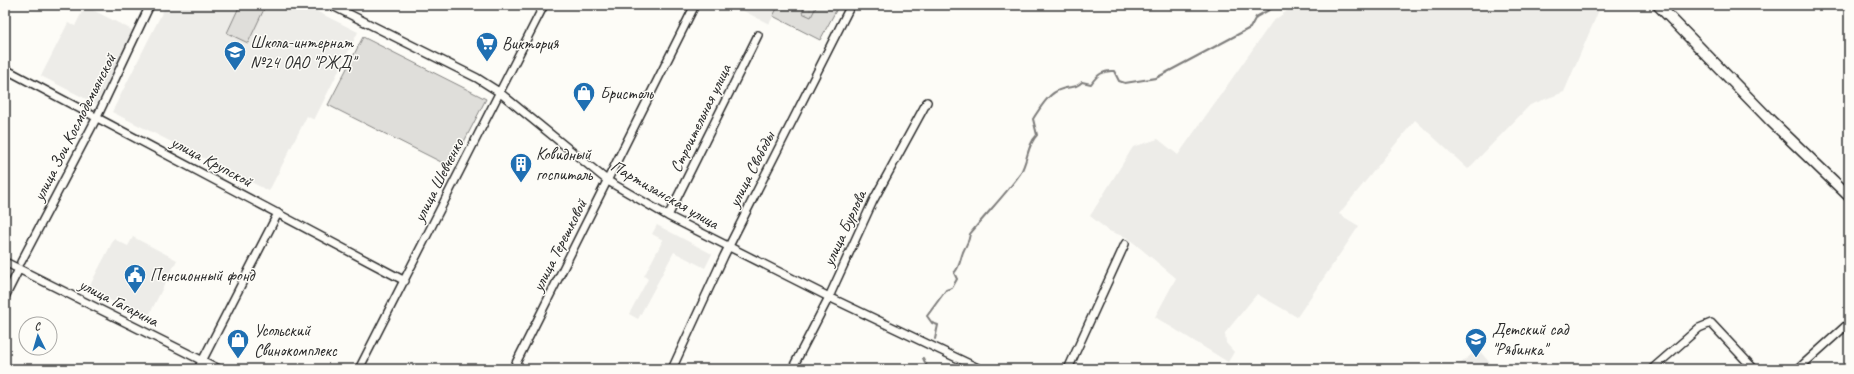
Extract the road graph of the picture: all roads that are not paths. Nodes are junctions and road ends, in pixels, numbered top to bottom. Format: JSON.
{"nodes":[{"id":1,"x":150,"y":5,"type":"edge"},
{"id":2,"x":331,"y":5,"type":"edge"},
{"id":3,"x":544,"y":5,"type":"edge"},
{"id":4,"x":695,"y":5,"type":"edge"},
{"id":5,"x":851,"y":5,"type":"edge"},
{"id":6,"x":1658,"y":5,"type":"edge"},
{"id":7,"x":758,"y":35,"type":"dead end"},
{"id":8,"x":5,"y":69,"type":"edge"},
{"id":9,"x":499,"y":92,"type":"junction"},
{"id":10,"x":927,"y":102,"type":"dead end"},
{"id":11,"x":97,"y":117,"type":"junction"},
{"id":12,"x":608,"y":181,"type":"junction"},
{"id":13,"x":1849,"y":196,"type":"edge"},
{"id":14,"x":278,"y":213,"type":"junction"},
{"id":15,"x":668,"y":216,"type":"junction"},
{"id":16,"x":1125,"y":244,"type":"dead end"},
{"id":17,"x":729,"y":247,"type":"junction"},
{"id":18,"x":5,"y":262,"type":"edge"},
{"id":19,"x":20,"y":265,"type":"junction"},
{"id":20,"x":405,"y":280,"type":"junction"},
{"id":21,"x":829,"y":297,"type":"junction"},
{"id":22,"x":5,"y":298,"type":"edge"},
{"id":23,"x":1849,"y":323,"type":"edge"},
{"id":24,"x":203,"y":360,"type":"junction"},
{"id":25,"x":198,"y":369,"type":"edge"},
{"id":26,"x":219,"y":369,"type":"edge"},
{"id":27,"x":359,"y":369,"type":"edge"},
{"id":28,"x":513,"y":369,"type":"edge"},
{"id":29,"x":672,"y":369,"type":"edge"},
{"id":30,"x":792,"y":369,"type":"edge"},
{"id":31,"x":980,"y":369,"type":"edge"},
{"id":32,"x":1068,"y":369,"type":"edge"},
{"id":33,"x":1652,"y":369,"type":"edge"},
{"id":34,"x":1754,"y":369,"type":"edge"},
{"id":35,"x":1798,"y":369,"type":"edge"}],
"edges":[{"from":1,"to":11,"type":"street","name":"улица Зои Космодемьянской"},
{"from":2,"to":9,"type":"street","name":"Партизанская улица"},
{"from":3,"to":9,"type":"street","name":"улица Шевченко"},
{"from":4,"to":12,"type":"street","name":"улица Терешковой"},
{"from":5,"to":17,"type":"street","name":"улица Свободы"},
{"from":6,"to":13,"type":"street"},
{"from":7,"to":15,"type":"street","name":"Строительная улица"},
{"from":8,"to":11,"type":"street","name":"улица Крупской"},
{"from":9,"to":12,"type":"street","name":"Партизанская улица"},
{"from":9,"to":20,"type":"street","name":"улица Шевченко"},
{"from":10,"to":21,"type":"street","name":"улица Бурлова"},
{"from":11,"to":14,"type":"street","name":"улица Крупской"},
{"from":11,"to":19,"type":"street","name":"улица Зои Космодемьянской"},
{"from":12,"to":15,"type":"street","name":"Партизанская улица"},
{"from":12,"to":28,"type":"street","name":"улица Терешковой"},
{"from":14,"to":20,"type":"street","name":"улица Крупской"},
{"from":14,"to":24,"type":"street"},
{"from":15,"to":17,"type":"street","name":"Партизанская улица"},
{"from":16,"to":32,"type":"street"},
{"from":17,"to":21,"type":"street","name":"Партизанская улица"},
{"from":17,"to":29,"type":"street","name":"улица Свободы"},
{"from":18,"to":19,"type":"street","name":"улица Гагарина"},
{"from":19,"to":22,"type":"street","name":"улица Зои Космодемьянской"},
{"from":19,"to":24,"type":"street","name":"улица Гагарина"},
{"from":20,"to":27,"type":"street","name":"улица Шевченко"},
{"from":21,"to":30,"type":"street","name":"улица Бурлова"},
{"from":21,"to":31,"type":"street","name":"Партизанская улица"},
{"from":23,"to":35,"type":"street"},
{"from":24,"to":25,"type":"street"},
{"from":24,"to":26,"type":"street","name":"улица Гагарина"},
{"from":33,"to":34,"type":"street"}]}
